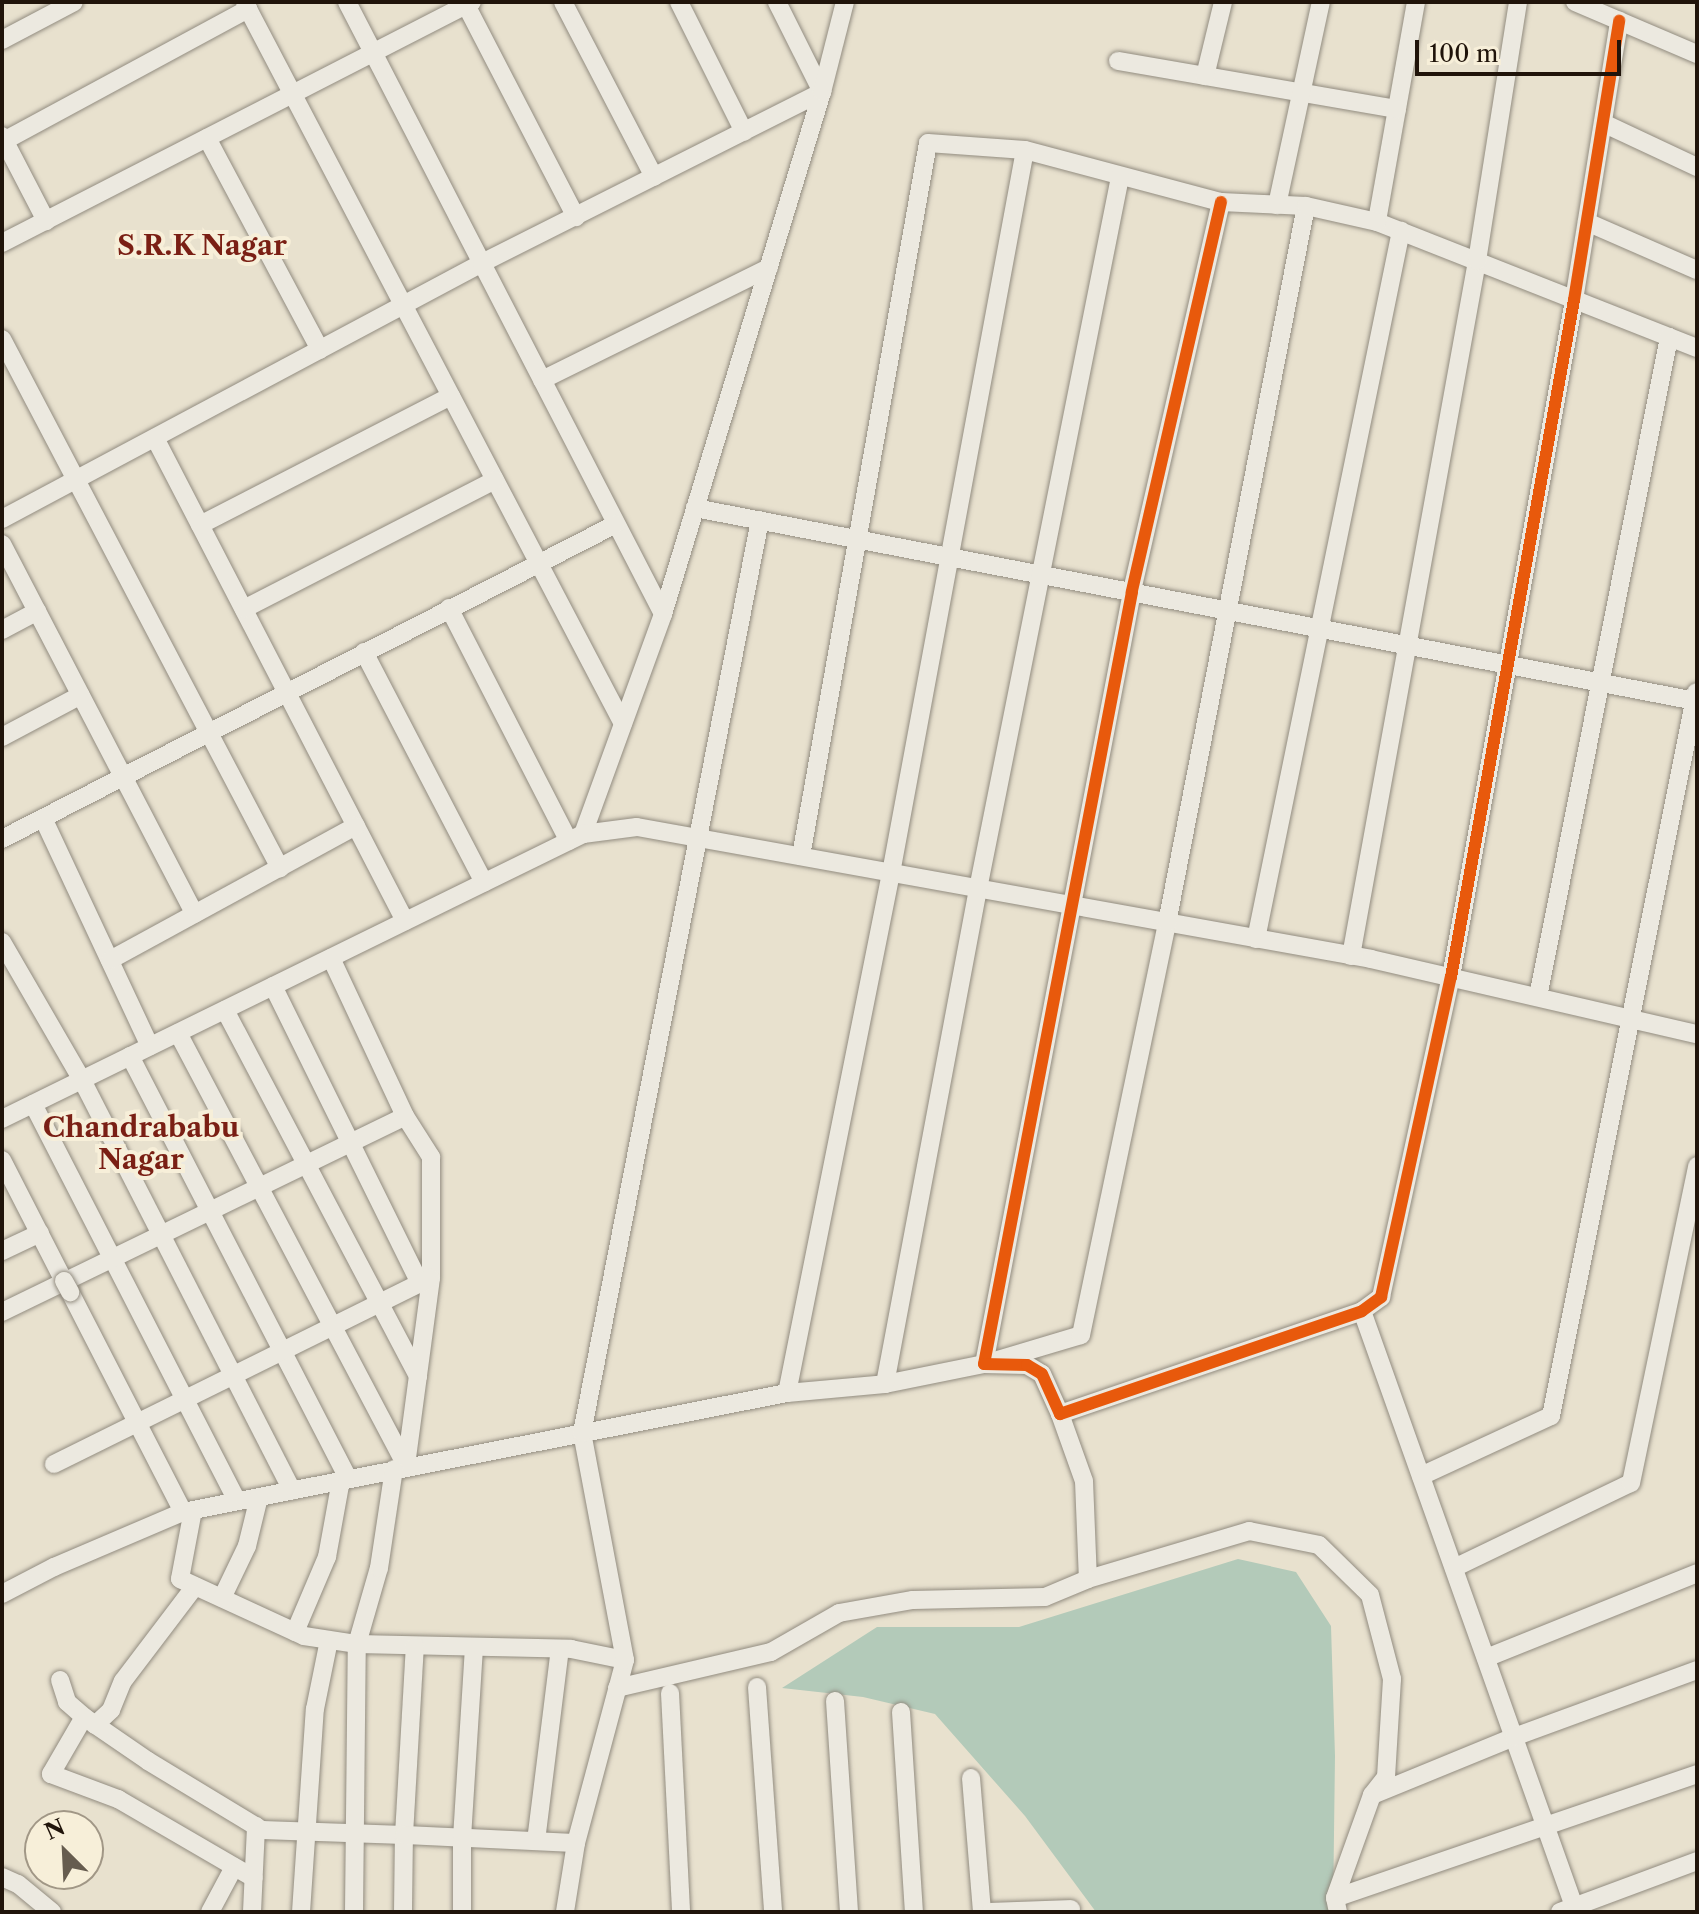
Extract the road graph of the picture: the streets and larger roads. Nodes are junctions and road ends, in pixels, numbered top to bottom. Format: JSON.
{"nodes":[{"id":1,"x":74,"y":2,"type":"edge"},
{"id":2,"x":347,"y":2,"type":"edge"},
{"id":3,"x":563,"y":2,"type":"edge"},
{"id":4,"x":679,"y":2,"type":"edge"},
{"id":5,"x":777,"y":2,"type":"edge"},
{"id":6,"x":845,"y":2,"type":"edge"},
{"id":7,"x":1223,"y":2,"type":"edge"},
{"id":8,"x":1321,"y":2,"type":"edge"},
{"id":9,"x":1416,"y":2,"type":"edge"},
{"id":10,"x":1518,"y":2,"type":"edge"},
{"id":11,"x":1575,"y":2,"type":"edge"},
{"id":12,"x":469,"y":4,"type":"edge"},
{"id":13,"x":247,"y":5,"type":"edge"},
{"id":14,"x":41,"y":10,"type":"edge"},
{"id":15,"x":1619,"y":21,"type":"junction"},
{"id":16,"x":2,"y":40,"type":"edge"},
{"id":17,"x":373,"y":53,"type":"junction"},
{"id":18,"x":1697,"y":54,"type":"edge"},
{"id":19,"x":1118,"y":61,"type":"dead end"},
{"id":20,"x":1205,"y":76,"type":"junction"},
{"id":21,"x":822,"y":92,"type":"junction"},
{"id":22,"x":1301,"y":93,"type":"junction"},
{"id":23,"x":293,"y":94,"type":"junction"},
{"id":24,"x":1397,"y":109,"type":"junction"},
{"id":25,"x":1603,"y":123,"type":"junction"},
{"id":26,"x":744,"y":132,"type":"junction"},
{"id":27,"x":207,"y":138,"type":"junction"},
{"id":28,"x":3,"y":140,"type":"edge"},
{"id":29,"x":1025,"y":150,"type":"junction"},
{"id":30,"x":1697,"y":167,"type":"edge"},
{"id":31,"x":654,"y":177,"type":"junction"},
{"id":32,"x":1120,"y":177,"type":"junction"},
{"id":33,"x":1221,"y":202,"type":"junction"},
{"id":34,"x":1277,"y":205,"type":"junction"},
{"id":35,"x":1306,"y":206,"type":"junction"},
{"id":36,"x":576,"y":217,"type":"junction"},
{"id":37,"x":46,"y":221,"type":"junction"},
{"id":38,"x":1377,"y":222,"type":"junction"},
{"id":39,"x":1587,"y":222,"type":"junction"},
{"id":40,"x":1401,"y":231,"type":"junction"},
{"id":41,"x":2,"y":243,"type":"edge"},
{"id":42,"x":1477,"y":261,"type":"junction"},
{"id":43,"x":482,"y":263,"type":"junction"},
{"id":44,"x":769,"y":268,"type":"junction"},
{"id":45,"x":1697,"y":270,"type":"edge"},
{"id":46,"x":1574,"y":300,"type":"junction"},
{"id":47,"x":404,"y":305,"type":"junction"},
{"id":48,"x":1669,"y":337,"type":"junction"},
{"id":49,"x":2,"y":339,"type":"edge"},
{"id":50,"x":1697,"y":348,"type":"edge"},
{"id":51,"x":320,"y":350,"type":"junction"},
{"id":52,"x":542,"y":380,"type":"junction"},
{"id":53,"x":451,"y":396,"type":"junction"},
{"id":54,"x":155,"y":438,"type":"junction"},
{"id":55,"x":76,"y":480,"type":"junction"},
{"id":56,"x":495,"y":480,"type":"junction"},
{"id":57,"x":695,"y":508,"type":"junction"},
{"id":58,"x":2,"y":519,"type":"edge"},
{"id":59,"x":760,"y":520,"type":"junction"},
{"id":60,"x":616,"y":524,"type":"junction"},
{"id":61,"x":200,"y":525,"type":"junction"},
{"id":62,"x":858,"y":538,"type":"junction"},
{"id":63,"x":2,"y":544,"type":"edge"},
{"id":64,"x":950,"y":556,"type":"junction"},
{"id":65,"x":539,"y":563,"type":"junction"},
{"id":66,"x":1042,"y":574,"type":"junction"},
{"id":67,"x":1132,"y":592,"type":"junction"},
{"id":68,"x":449,"y":608,"type":"junction"},
{"id":69,"x":244,"y":609,"type":"junction"},
{"id":70,"x":37,"y":611,"type":"junction"},
{"id":71,"x":1228,"y":611,"type":"junction"},
{"id":72,"x":663,"y":614,"type":"junction"},
{"id":73,"x":1320,"y":628,"type":"junction"},
{"id":74,"x":2,"y":630,"type":"edge"},
{"id":75,"x":1407,"y":645,"type":"junction"},
{"id":76,"x":364,"y":652,"type":"junction"},
{"id":77,"x":1508,"y":665,"type":"junction"},
{"id":78,"x":1601,"y":683,"type":"junction"},
{"id":79,"x":287,"y":692,"type":"junction"},
{"id":80,"x":81,"y":695,"type":"junction"},
{"id":81,"x":1696,"y":695,"type":"edge"},
{"id":82,"x":623,"y":724,"type":"junction"},
{"id":83,"x":209,"y":733,"type":"junction"},
{"id":84,"x":2,"y":737,"type":"edge"},
{"id":85,"x":123,"y":776,"type":"junction"},
{"id":86,"x":43,"y":818,"type":"junction"},
{"id":87,"x":356,"y":826,"type":"junction"},
{"id":88,"x":576,"y":838,"type":"junction"},
{"id":89,"x":698,"y":838,"type":"junction"},
{"id":90,"x":2,"y":839,"type":"edge"},
{"id":91,"x":801,"y":856,"type":"junction"},
{"id":92,"x":280,"y":868,"type":"junction"},
{"id":93,"x":891,"y":873,"type":"junction"},
{"id":94,"x":484,"y":883,"type":"junction"},
{"id":95,"x":978,"y":889,"type":"junction"},
{"id":96,"x":1070,"y":906,"type":"junction"},
{"id":97,"x":195,"y":914,"type":"junction"},
{"id":98,"x":405,"y":921,"type":"junction"},
{"id":99,"x":1167,"y":923,"type":"junction"},
{"id":100,"x":1256,"y":939,"type":"junction"},
{"id":101,"x":2,"y":942,"type":"edge"},
{"id":102,"x":1351,"y":956,"type":"junction"},
{"id":103,"x":331,"y":958,"type":"junction"},
{"id":104,"x":110,"y":960,"type":"junction"},
{"id":105,"x":1451,"y":977,"type":"junction"},
{"id":106,"x":273,"y":986,"type":"junction"},
{"id":107,"x":1538,"y":997,"type":"junction"},
{"id":108,"x":225,"y":1010,"type":"junction"},
{"id":109,"x":1633,"y":1019,"type":"junction"},
{"id":110,"x":178,"y":1033,"type":"junction"},
{"id":111,"x":1697,"y":1034,"type":"edge"},
{"id":112,"x":150,"y":1046,"type":"junction"},
{"id":113,"x":130,"y":1056,"type":"junction"},
{"id":114,"x":82,"y":1080,"type":"junction"},
{"id":115,"x":33,"y":1104,"type":"junction"},
{"id":116,"x":405,"y":1116,"type":"junction"},
{"id":117,"x":2,"y":1119,"type":"edge"},
{"id":118,"x":350,"y":1143,"type":"junction"},
{"id":119,"x":2,"y":1160,"type":"edge"},
{"id":120,"x":307,"y":1164,"type":"junction"},
{"id":121,"x":1697,"y":1166,"type":"edge"},
{"id":122,"x":8,"y":1186,"type":"edge"},
{"id":123,"x":259,"y":1187,"type":"junction"},
{"id":124,"x":210,"y":1211,"type":"junction"},
{"id":125,"x":40,"y":1233,"type":"junction"},
{"id":126,"x":161,"y":1235,"type":"junction"},
{"id":127,"x":2,"y":1251,"type":"edge"},
{"id":128,"x":112,"y":1259,"type":"junction"},
{"id":129,"x":426,"y":1281,"type":"junction"},
{"id":130,"x":380,"y":1304,"type":"junction"},
{"id":131,"x":1362,"y":1311,"type":"junction"},
{"id":132,"x":2,"y":1312,"type":"edge"},
{"id":133,"x":333,"y":1328,"type":"junction"},
{"id":134,"x":283,"y":1353,"type":"junction"},
{"id":135,"x":984,"y":1364,"type":"junction"},
{"id":136,"x":418,"y":1376,"type":"junction"},
{"id":137,"x":234,"y":1377,"type":"junction"},
{"id":138,"x":885,"y":1384,"type":"junction"},
{"id":139,"x":787,"y":1393,"type":"junction"},
{"id":140,"x":186,"y":1401,"type":"junction"},
{"id":141,"x":1060,"y":1414,"type":"junction"},
{"id":142,"x":138,"y":1425,"type":"junction"},
{"id":143,"x":582,"y":1433,"type":"junction"},
{"id":144,"x":54,"y":1464,"type":"dead end"},
{"id":145,"x":400,"y":1468,"type":"junction"},
{"id":146,"x":1421,"y":1476,"type":"junction"},
{"id":147,"x":344,"y":1479,"type":"junction"},
{"id":148,"x":292,"y":1490,"type":"junction"},
{"id":149,"x":259,"y":1497,"type":"junction"},
{"id":150,"x":237,"y":1501,"type":"junction"},
{"id":151,"x":188,"y":1511,"type":"junction"},
{"id":152,"x":1454,"y":1568,"type":"junction"},
{"id":153,"x":1697,"y":1573,"type":"edge"},
{"id":154,"x":1088,"y":1579,"type":"junction"},
{"id":155,"x":195,"y":1586,"type":"junction"},
{"id":156,"x":2,"y":1594,"type":"edge"},
{"id":157,"x":222,"y":1598,"type":"junction"},
{"id":158,"x":295,"y":1632,"type":"junction"},
{"id":159,"x":329,"y":1640,"type":"junction"},
{"id":160,"x":357,"y":1644,"type":"junction"},
{"id":161,"x":415,"y":1646,"type":"junction"},
{"id":162,"x":474,"y":1647,"type":"junction"},
{"id":163,"x":560,"y":1649,"type":"junction"},
{"id":164,"x":1486,"y":1658,"type":"junction"},
{"id":165,"x":625,"y":1660,"type":"junction"},
{"id":166,"x":1697,"y":1670,"type":"edge"},
{"id":167,"x":60,"y":1680,"type":"dead end"},
{"id":168,"x":757,"y":1687,"type":"dead end"},
{"id":169,"x":617,"y":1688,"type":"junction"},
{"id":170,"x":670,"y":1693,"type":"dead end"},
{"id":171,"x":835,"y":1701,"type":"dead end"},
{"id":172,"x":901,"y":1712,"type":"dead end"},
{"id":173,"x":90,"y":1721,"type":"junction"},
{"id":174,"x":1514,"y":1737,"type":"junction"},
{"id":175,"x":1697,"y":1774,"type":"edge"},
{"id":176,"x":971,"y":1778,"type":"dead end"},
{"id":177,"x":1372,"y":1795,"type":"junction"},
{"id":178,"x":256,"y":1826,"type":"junction"},
{"id":179,"x":1544,"y":1826,"type":"junction"},
{"id":180,"x":304,"y":1831,"type":"junction"},
{"id":181,"x":355,"y":1833,"type":"junction"},
{"id":182,"x":404,"y":1835,"type":"junction"},
{"id":183,"x":462,"y":1838,"type":"junction"},
{"id":184,"x":536,"y":1841,"type":"junction"},
{"id":185,"x":576,"y":1843,"type":"junction"},
{"id":186,"x":1697,"y":1861,"type":"edge"},
{"id":187,"x":234,"y":1867,"type":"junction"},
{"id":188,"x":2,"y":1877,"type":"edge"},
{"id":189,"x":254,"y":1878,"type":"junction"},
{"id":190,"x":1336,"y":1905,"type":"edge"},
{"id":191,"x":1071,"y":1909,"type":"dead end"},
{"id":192,"x":1570,"y":1910,"type":"edge"},
{"id":193,"x":52,"y":1912,"type":"edge"},
{"id":194,"x":210,"y":1912,"type":"edge"},
{"id":195,"x":252,"y":1912,"type":"edge"},
{"id":196,"x":301,"y":1912,"type":"edge"},
{"id":197,"x":354,"y":1912,"type":"edge"},
{"id":198,"x":403,"y":1912,"type":"edge"},
{"id":199,"x":462,"y":1912,"type":"edge"},
{"id":200,"x":565,"y":1912,"type":"edge"},
{"id":201,"x":681,"y":1912,"type":"edge"},
{"id":202,"x":773,"y":1912,"type":"edge"},
{"id":203,"x":849,"y":1912,"type":"edge"},
{"id":204,"x":914,"y":1912,"type":"edge"},
{"id":205,"x":982,"y":1912,"type":"edge"},
{"id":206,"x":991,"y":1912,"type":"edge"}],
"edges":[{"from":1,"to":14,"type":"street"},
{"from":2,"to":17,"type":"street"},
{"from":3,"to":31,"type":"street"},
{"from":4,"to":26,"type":"street"},
{"from":5,"to":21,"type":"street"},
{"from":6,"to":21,"type":"street"},
{"from":7,"to":20,"type":"street"},
{"from":8,"to":22,"type":"street"},
{"from":9,"to":24,"type":"street"},
{"from":10,"to":42,"type":"street"},
{"from":11,"to":15,"type":"street"},
{"from":12,"to":17,"type":"street"},
{"from":12,"to":36,"type":"street"},
{"from":13,"to":23,"type":"street"},
{"from":13,"to":28,"type":"street"},
{"from":14,"to":16,"type":"street"},
{"from":15,"to":18,"type":"street"},
{"from":15,"to":25,"type":"street"},
{"from":17,"to":23,"type":"street"},
{"from":17,"to":43,"type":"street"},
{"from":19,"to":20,"type":"street"},
{"from":20,"to":22,"type":"street"},
{"from":21,"to":26,"type":"street"},
{"from":21,"to":44,"type":"street"},
{"from":22,"to":24,"type":"street"},
{"from":22,"to":34,"type":"street"},
{"from":23,"to":27,"type":"street"},
{"from":23,"to":47,"type":"street"},
{"from":24,"to":38,"type":"street"},
{"from":25,"to":30,"type":"street"},
{"from":25,"to":39,"type":"street"},
{"from":26,"to":31,"type":"street"},
{"from":27,"to":37,"type":"street"},
{"from":27,"to":51,"type":"street"},
{"from":28,"to":37,"type":"street"},
{"from":29,"to":32,"type":"street"},
{"from":29,"to":62,"type":"street"},
{"from":29,"to":64,"type":"street"},
{"from":31,"to":36,"type":"street"},
{"from":32,"to":33,"type":"street"},
{"from":32,"to":66,"type":"street"},
{"from":33,"to":34,"type":"street"},
{"from":33,"to":67,"type":"street"},
{"from":34,"to":35,"type":"street"},
{"from":35,"to":38,"type":"street"},
{"from":35,"to":71,"type":"street"},
{"from":36,"to":43,"type":"street"},
{"from":37,"to":41,"type":"street"},
{"from":38,"to":40,"type":"street"},
{"from":39,"to":45,"type":"street"},
{"from":39,"to":46,"type":"street"},
{"from":40,"to":42,"type":"street"},
{"from":40,"to":73,"type":"street"},
{"from":42,"to":46,"type":"street"},
{"from":42,"to":75,"type":"street"},
{"from":43,"to":47,"type":"street"},
{"from":43,"to":52,"type":"street"},
{"from":44,"to":52,"type":"street"},
{"from":44,"to":57,"type":"street"},
{"from":46,"to":48,"type":"street"},
{"from":46,"to":77,"type":"street"},
{"from":47,"to":51,"type":"street"},
{"from":47,"to":53,"type":"street"},
{"from":48,"to":50,"type":"street"},
{"from":48,"to":78,"type":"street"},
{"from":49,"to":55,"type":"street"},
{"from":51,"to":54,"type":"street"},
{"from":52,"to":60,"type":"street"},
{"from":53,"to":56,"type":"street"},
{"from":53,"to":61,"type":"street"},
{"from":54,"to":55,"type":"street"},
{"from":54,"to":61,"type":"street"},
{"from":55,"to":58,"type":"street"},
{"from":55,"to":83,"type":"street"},
{"from":56,"to":65,"type":"street"},
{"from":56,"to":69,"type":"street"},
{"from":57,"to":59,"type":"street"},
{"from":57,"to":72,"type":"street"},
{"from":59,"to":62,"type":"street"},
{"from":59,"to":89,"type":"street"},
{"from":60,"to":65,"type":"street"},
{"from":60,"to":72,"type":"street"},
{"from":61,"to":69,"type":"street"},
{"from":62,"to":64,"type":"street"},
{"from":62,"to":91,"type":"street"},
{"from":63,"to":70,"type":"street"},
{"from":64,"to":66,"type":"street"},
{"from":64,"to":93,"type":"street"},
{"from":65,"to":68,"type":"street"},
{"from":65,"to":82,"type":"street"},
{"from":66,"to":67,"type":"street"},
{"from":66,"to":95,"type":"street"},
{"from":67,"to":71,"type":"street"},
{"from":67,"to":96,"type":"street"},
{"from":68,"to":76,"type":"street"},
{"from":68,"to":88,"type":"street"},
{"from":69,"to":79,"type":"street"},
{"from":70,"to":74,"type":"street"},
{"from":70,"to":80,"type":"street"},
{"from":71,"to":73,"type":"street"},
{"from":71,"to":99,"type":"street"},
{"from":72,"to":82,"type":"street"},
{"from":73,"to":75,"type":"street"},
{"from":73,"to":100,"type":"street"},
{"from":75,"to":77,"type":"street"},
{"from":75,"to":102,"type":"street"},
{"from":76,"to":79,"type":"street"},
{"from":76,"to":94,"type":"street"},
{"from":77,"to":78,"type":"street"},
{"from":77,"to":105,"type":"street"},
{"from":78,"to":81,"type":"street"},
{"from":78,"to":107,"type":"street"},
{"from":79,"to":83,"type":"street"},
{"from":79,"to":87,"type":"street"},
{"from":80,"to":84,"type":"street"},
{"from":80,"to":85,"type":"street"},
{"from":81,"to":109,"type":"street"},
{"from":82,"to":88,"type":"street"},
{"from":83,"to":85,"type":"street"},
{"from":83,"to":92,"type":"street"},
{"from":85,"to":86,"type":"street"},
{"from":85,"to":97,"type":"street"},
{"from":86,"to":90,"type":"street"},
{"from":86,"to":104,"type":"street"},
{"from":87,"to":92,"type":"street"},
{"from":87,"to":98,"type":"street"},
{"from":88,"to":89,"type":"street"},
{"from":88,"to":94,"type":"street"},
{"from":89,"to":91,"type":"street"},
{"from":89,"to":143,"type":"street"},
{"from":91,"to":93,"type":"street"},
{"from":92,"to":97,"type":"street"},
{"from":93,"to":95,"type":"street"},
{"from":93,"to":139,"type":"street"},
{"from":94,"to":98,"type":"street"},
{"from":95,"to":96,"type":"street"},
{"from":95,"to":138,"type":"street"},
{"from":96,"to":99,"type":"street"},
{"from":96,"to":135,"type":"street"},
{"from":97,"to":104,"type":"street"},
{"from":98,"to":103,"type":"street"},
{"from":99,"to":100,"type":"street"},
{"from":99,"to":135,"type":"street"},
{"from":100,"to":102,"type":"street"},
{"from":101,"to":114,"type":"street"},
{"from":102,"to":105,"type":"street"},
{"from":103,"to":106,"type":"street"},
{"from":103,"to":116,"type":"street"},
{"from":104,"to":112,"type":"street"},
{"from":105,"to":107,"type":"street"},
{"from":105,"to":131,"type":"street"},
{"from":106,"to":108,"type":"street"},
{"from":106,"to":118,"type":"street"},
{"from":107,"to":109,"type":"street"},
{"from":108,"to":110,"type":"street"},
{"from":108,"to":120,"type":"street"},
{"from":109,"to":111,"type":"street"},
{"from":109,"to":146,"type":"street"},
{"from":110,"to":112,"type":"street"},
{"from":110,"to":123,"type":"street"},
{"from":112,"to":113,"type":"street"},
{"from":113,"to":114,"type":"street"},
{"from":113,"to":124,"type":"street"},
{"from":114,"to":115,"type":"street"},
{"from":114,"to":126,"type":"street"},
{"from":115,"to":117,"type":"street"},
{"from":115,"to":128,"type":"street"},
{"from":116,"to":118,"type":"street"},
{"from":116,"to":129,"type":"street"},
{"from":118,"to":120,"type":"street"},
{"from":118,"to":129,"type":"street"},
{"from":119,"to":122,"type":"street"},
{"from":120,"to":123,"type":"street"},
{"from":120,"to":130,"type":"street"},
{"from":121,"to":152,"type":"street"},
{"from":122,"to":125,"type":"street"},
{"from":123,"to":124,"type":"street"},
{"from":123,"to":133,"type":"street"},
{"from":124,"to":126,"type":"street"},
{"from":124,"to":134,"type":"street"},
{"from":125,"to":127,"type":"street"},
{"from":125,"to":142,"type":"street"},
{"from":126,"to":128,"type":"street"},
{"from":126,"to":137,"type":"street"},
{"from":128,"to":132,"type":"street"},
{"from":128,"to":140,"type":"street"},
{"from":129,"to":130,"type":"street"},
{"from":129,"to":136,"type":"street"},
{"from":130,"to":133,"type":"street"},
{"from":130,"to":136,"type":"street"},
{"from":131,"to":141,"type":"street"},
{"from":131,"to":146,"type":"street"},
{"from":133,"to":134,"type":"street"},
{"from":133,"to":145,"type":"street"},
{"from":134,"to":137,"type":"street"},
{"from":134,"to":147,"type":"street"},
{"from":135,"to":138,"type":"street"},
{"from":135,"to":141,"type":"street"},
{"from":136,"to":145,"type":"street"},
{"from":137,"to":140,"type":"street"},
{"from":137,"to":148,"type":"street"},
{"from":138,"to":139,"type":"street"},
{"from":139,"to":143,"type":"street"},
{"from":140,"to":142,"type":"street"},
{"from":140,"to":150,"type":"street"},
{"from":141,"to":154,"type":"street"},
{"from":142,"to":144,"type":"street"},
{"from":142,"to":151,"type":"street"},
{"from":143,"to":145,"type":"street"},
{"from":143,"to":165,"type":"street"},
{"from":145,"to":147,"type":"street"},
{"from":145,"to":160,"type":"street"},
{"from":146,"to":152,"type":"street"},
{"from":147,"to":148,"type":"street"},
{"from":147,"to":158,"type":"street"},
{"from":148,"to":149,"type":"street"},
{"from":149,"to":150,"type":"street"},
{"from":149,"to":157,"type":"street"},
{"from":150,"to":151,"type":"street"},
{"from":151,"to":155,"type":"street"},
{"from":151,"to":156,"type":"street"},
{"from":152,"to":164,"type":"street"},
{"from":153,"to":164,"type":"street"},
{"from":154,"to":169,"type":"street"},
{"from":154,"to":177,"type":"street"},
{"from":155,"to":157,"type":"street"},
{"from":155,"to":173,"type":"street"},
{"from":157,"to":158,"type":"street"},
{"from":158,"to":159,"type":"street"},
{"from":159,"to":160,"type":"street"},
{"from":159,"to":180,"type":"street"},
{"from":160,"to":161,"type":"street"},
{"from":160,"to":181,"type":"street"},
{"from":161,"to":162,"type":"street"},
{"from":161,"to":182,"type":"street"},
{"from":162,"to":163,"type":"street"},
{"from":162,"to":183,"type":"street"},
{"from":163,"to":165,"type":"street"},
{"from":163,"to":184,"type":"street"},
{"from":164,"to":174,"type":"street"},
{"from":165,"to":169,"type":"street"},
{"from":166,"to":174,"type":"street"},
{"from":167,"to":173,"type":"street"},
{"from":168,"to":202,"type":"street"},
{"from":169,"to":185,"type":"street"},
{"from":170,"to":201,"type":"street"},
{"from":171,"to":203,"type":"street"},
{"from":172,"to":204,"type":"street"},
{"from":173,"to":178,"type":"street"},
{"from":173,"to":187,"type":"street"},
{"from":174,"to":177,"type":"street"},
{"from":174,"to":179,"type":"street"},
{"from":175,"to":179,"type":"street"},
{"from":176,"to":205,"type":"street"},
{"from":177,"to":190,"type":"street"},
{"from":178,"to":180,"type":"street"},
{"from":178,"to":189,"type":"street"},
{"from":179,"to":190,"type":"street"},
{"from":179,"to":192,"type":"street"},
{"from":180,"to":181,"type":"street"},
{"from":180,"to":196,"type":"street"},
{"from":181,"to":182,"type":"street"},
{"from":181,"to":197,"type":"street"},
{"from":182,"to":183,"type":"street"},
{"from":182,"to":198,"type":"street"},
{"from":183,"to":184,"type":"street"},
{"from":183,"to":199,"type":"street"},
{"from":184,"to":185,"type":"street"},
{"from":185,"to":200,"type":"street"},
{"from":186,"to":192,"type":"street"},
{"from":187,"to":189,"type":"street"},
{"from":187,"to":194,"type":"street"},
{"from":188,"to":193,"type":"street"},
{"from":189,"to":195,"type":"street"},
{"from":191,"to":206,"type":"street"}]}
